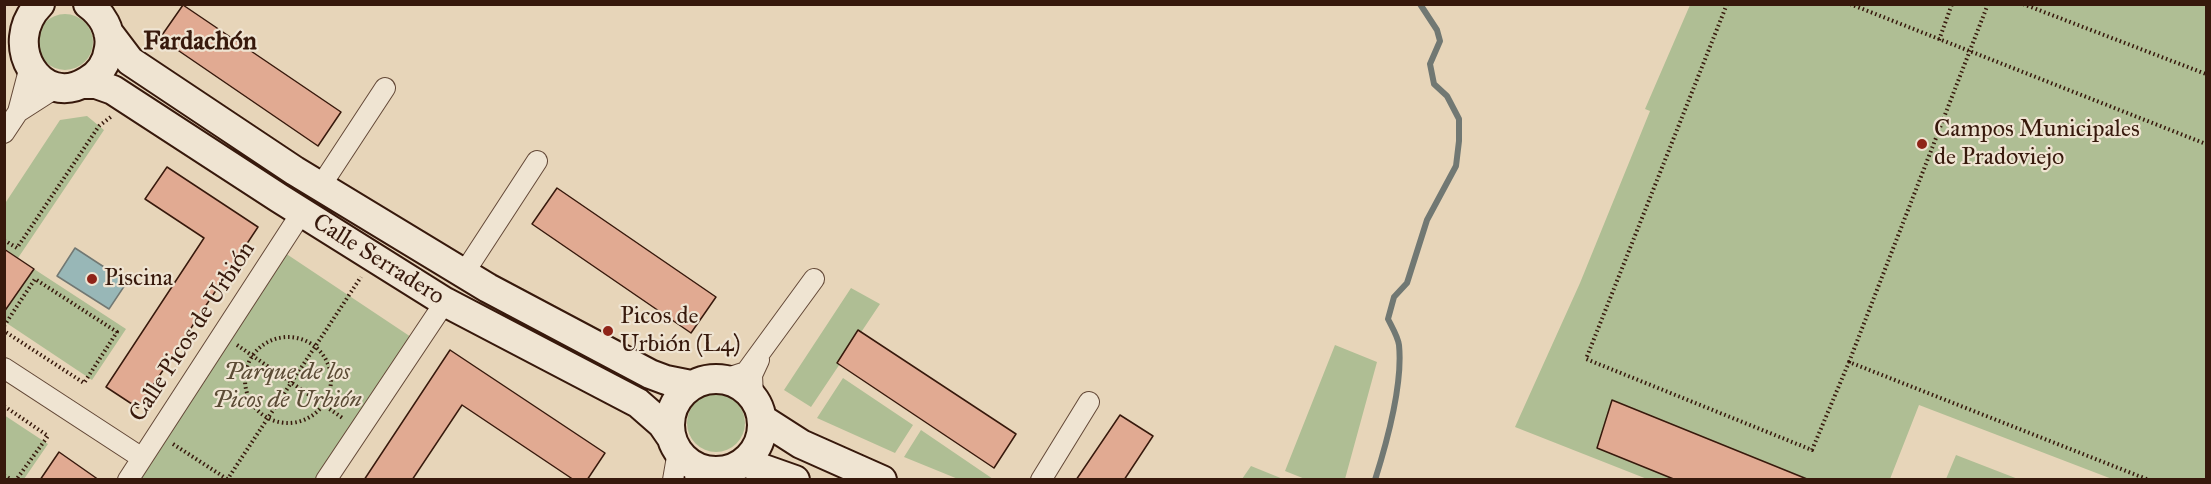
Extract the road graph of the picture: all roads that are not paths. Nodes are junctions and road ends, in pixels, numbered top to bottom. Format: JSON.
{"nodes":[{"id":1,"x":40,"y":4,"type":"edge"},
{"id":2,"x":88,"y":4,"type":"edge"},
{"id":3,"x":12,"y":32,"type":"edge"},
{"id":4,"x":108,"y":32,"type":"junction"},
{"id":5,"x":28,"y":70,"type":"junction"},
{"id":6,"x":70,"y":85,"type":"junction"},
{"id":7,"x":385,"y":88,"type":"dead end"},
{"id":8,"x":18,"y":112,"type":"junction"},
{"id":9,"x":4,"y":133,"type":"edge"},
{"id":10,"x":537,"y":161,"type":"dead end"},
{"id":11,"x":320,"y":187,"type":"junction"},
{"id":12,"x":302,"y":212,"type":"junction"},
{"id":13,"x":464,"y":273,"type":"junction"},
{"id":14,"x":814,"y":279,"type":"dead end"},
{"id":15,"x":445,"y":302,"type":"junction"},
{"id":16,"x":765,"y":347,"type":"junction"},
{"id":17,"x":4,"y":368,"type":"edge"},
{"id":18,"x":724,"y":379,"type":"junction"},
{"id":19,"x":691,"y":385,"type":"junction"},
{"id":20,"x":1089,"y":402,"type":"dead end"},
{"id":21,"x":758,"y":408,"type":"junction"},
{"id":22,"x":674,"y":444,"type":"junction"},
{"id":23,"x":142,"y":458,"type":"junction"},
{"id":24,"x":744,"y":462,"type":"junction"},
{"id":25,"x":704,"y":475,"type":"edge"},
{"id":26,"x":128,"y":480,"type":"edge"},
{"id":27,"x":326,"y":480,"type":"edge"},
{"id":28,"x":673,"y":480,"type":"edge"},
{"id":29,"x":795,"y":480,"type":"edge"},
{"id":30,"x":882,"y":480,"type":"edge"},
{"id":31,"x":1041,"y":480,"type":"edge"}],
"edges":[{"from":1,"to":3,"type":"main road"},
{"from":2,"to":4,"type":"main road","name":"Calle Serradero"},
{"from":3,"to":5,"type":"main road"},
{"from":4,"to":6,"type":"main road"},
{"from":4,"to":11,"type":"main road","name":"Calle Serradero"},
{"from":5,"to":6,"type":"main road","name":"Calle Serradero"},
{"from":5,"to":8,"type":"street"},
{"from":6,"to":8,"type":"street"},
{"from":6,"to":12,"type":"main road","name":"Calle Serradero"},
{"from":7,"to":11,"type":"street"},
{"from":8,"to":9,"type":"street"},
{"from":10,"to":13,"type":"street"},
{"from":11,"to":13,"type":"main road","name":"Calle Serradero"},
{"from":12,"to":15,"type":"main road","name":"Calle Serradero"},
{"from":12,"to":23,"type":"street","name":"Calle Picos de Urbión"},
{"from":13,"to":19,"type":"main road","name":"Calle Serradero"},
{"from":14,"to":16,"type":"street"},
{"from":15,"to":22,"type":"main road","name":"Calle Serradero"},
{"from":15,"to":27,"type":"street"},
{"from":16,"to":18,"type":"street"},
{"from":16,"to":21,"type":"street"},
{"from":17,"to":23,"type":"street"},
{"from":18,"to":19,"type":"main road"},
{"from":18,"to":21,"type":"main road"},
{"from":19,"to":22,"type":"main road"},
{"from":20,"to":31,"type":"street"},
{"from":21,"to":24,"type":"main road"},
{"from":21,"to":30,"type":"main road"},
{"from":22,"to":25,"type":"main road"},
{"from":22,"to":28,"type":"street"},
{"from":23,"to":26,"type":"street","name":"Calle Picos de Urbión"},
{"from":24,"to":25,"type":"main road"},
{"from":24,"to":29,"type":"main road"}]}
